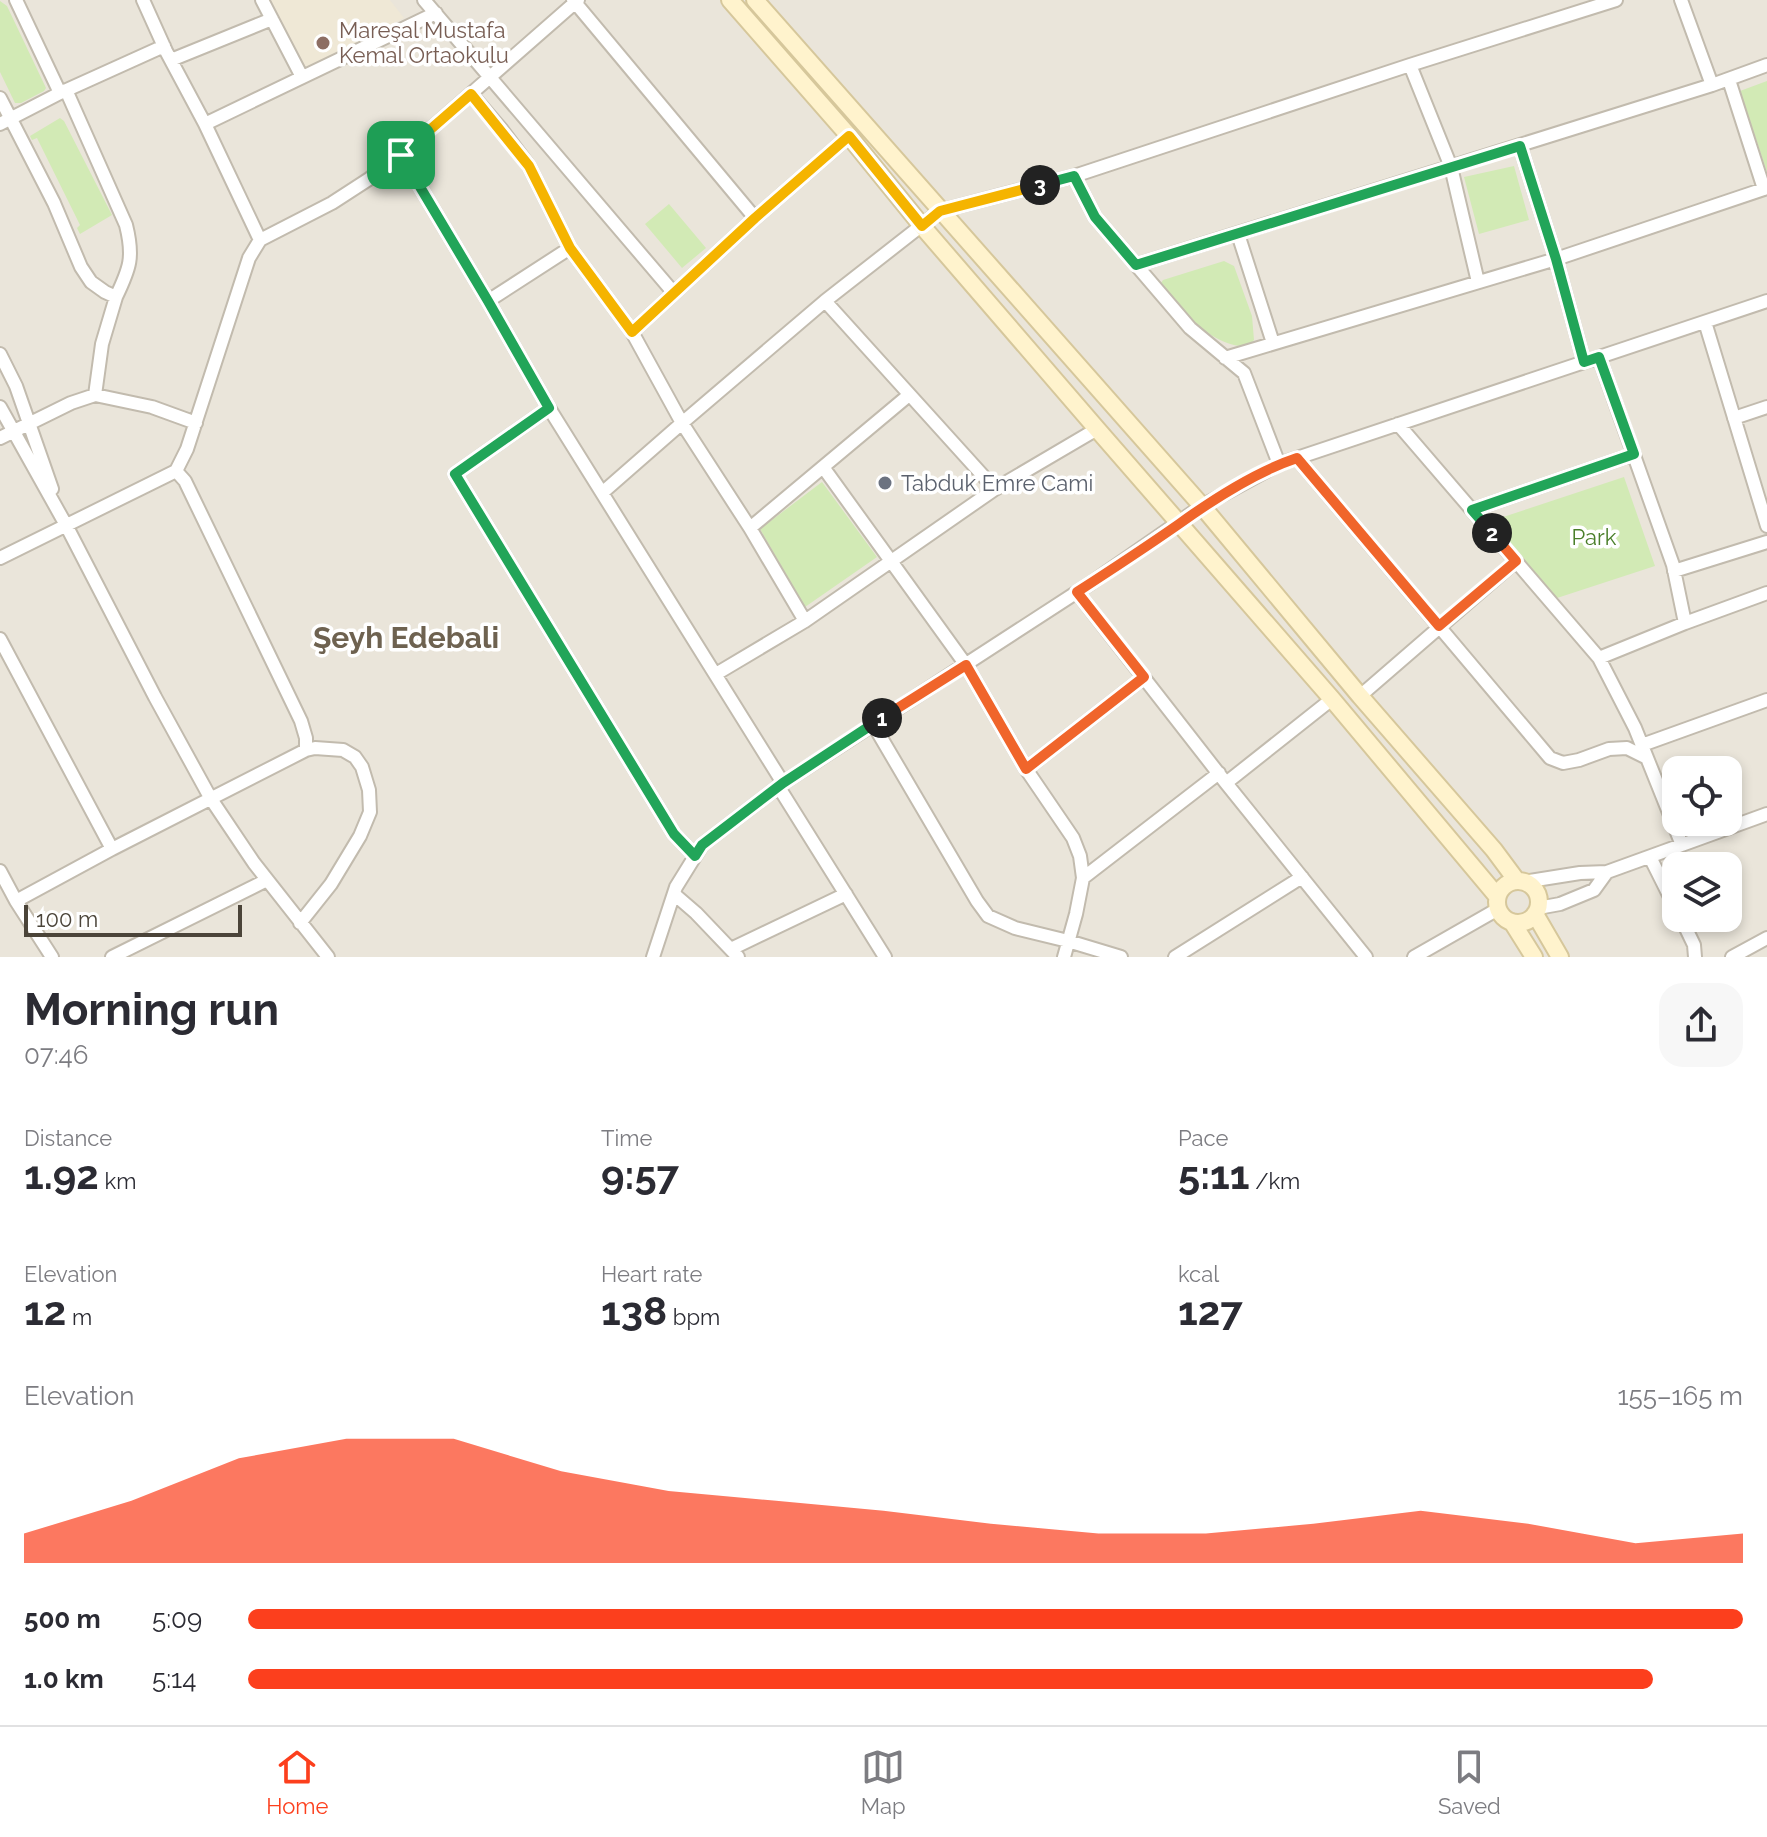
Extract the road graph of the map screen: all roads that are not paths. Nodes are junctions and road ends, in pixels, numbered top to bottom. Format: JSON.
{"nodes":[{"id":1,"x":16,"y":0,"type":"edge"},
{"id":2,"x":143,"y":0,"type":"edge"},
{"id":3,"x":262,"y":0,"type":"edge"},
{"id":4,"x":424,"y":0,"type":"edge"},
{"id":5,"x":730,"y":0,"type":"edge"},
{"id":6,"x":755,"y":0,"type":"edge"},
{"id":7,"x":1681,"y":0,"type":"edge"},
{"id":8,"x":576,"y":1,"type":"edge"},
{"id":9,"x":1608,"y":1,"type":"edge"},
{"id":10,"x":436,"y":13,"type":"junction"},
{"id":11,"x":272,"y":19,"type":"junction"},
{"id":12,"x":164,"y":46,"type":"junction"},
{"id":13,"x":171,"y":60,"type":"junction"},
{"id":14,"x":1410,"y":65,"type":"junction"},
{"id":15,"x":1767,"y":65,"type":"edge"},
{"id":16,"x":302,"y":77,"type":"junction"},
{"id":17,"x":491,"y":77,"type":"junction"},
{"id":18,"x":1729,"y":80,"type":"junction"},
{"id":19,"x":1712,"y":85,"type":"junction"},
{"id":20,"x":63,"y":92,"type":"junction"},
{"id":21,"x":471,"y":94,"type":"junction"},
{"id":22,"x":0,"y":98,"type":"edge"},
{"id":23,"x":5,"y":121,"type":"edge"},
{"id":24,"x":205,"y":124,"type":"junction"},
{"id":25,"x":849,"y":136,"type":"junction"},
{"id":26,"x":1520,"y":146,"type":"junction"},
{"id":27,"x":401,"y":155,"type":"junction"},
{"id":28,"x":1451,"y":167,"type":"junction"},
{"id":29,"x":1074,"y":176,"type":"junction"},
{"id":30,"x":1766,"y":188,"type":"edge"},
{"id":31,"x":940,"y":211,"type":"junction"},
{"id":32,"x":755,"y":218,"type":"junction"},
{"id":33,"x":922,"y":226,"type":"junction"},
{"id":34,"x":1238,"y":234,"type":"junction"},
{"id":35,"x":260,"y":240,"type":"junction"},
{"id":36,"x":570,"y":248,"type":"junction"},
{"id":37,"x":1556,"y":259,"type":"junction"},
{"id":38,"x":1136,"y":265,"type":"junction"},
{"id":39,"x":1478,"y":282,"type":"junction"},
{"id":40,"x":673,"y":292,"type":"junction"},
{"id":41,"x":116,"y":297,"type":"junction"},
{"id":42,"x":488,"y":301,"type":"junction"},
{"id":43,"x":825,"y":301,"type":"junction"},
{"id":44,"x":1767,"y":301,"type":"edge"},
{"id":45,"x":1705,"y":322,"type":"junction"},
{"id":46,"x":632,"y":332,"type":"junction"},
{"id":47,"x":1273,"y":343,"type":"junction"},
{"id":48,"x":0,"y":354,"type":"edge"},
{"id":49,"x":1599,"y":357,"type":"junction"},
{"id":50,"x":1225,"y":358,"type":"junction"},
{"id":51,"x":1584,"y":362,"type":"junction"},
{"id":52,"x":95,"y":395,"type":"junction"},
{"id":53,"x":909,"y":395,"type":"junction"},
{"id":54,"x":0,"y":407,"type":"edge"},
{"id":55,"x":1767,"y":407,"type":"edge"},
{"id":56,"x":549,"y":408,"type":"junction"},
{"id":57,"x":1734,"y":418,"type":"junction"},
{"id":58,"x":196,"y":423,"type":"junction"},
{"id":59,"x":682,"y":423,"type":"junction"},
{"id":60,"x":28,"y":424,"type":"junction"},
{"id":61,"x":1398,"y":424,"type":"junction"},
{"id":62,"x":1097,"y":429,"type":"junction"},
{"id":63,"x":13,"y":432,"type":"junction"},
{"id":64,"x":0,"y":438,"type":"edge"},
{"id":65,"x":1634,"y":454,"type":"junction"},
{"id":66,"x":1297,"y":458,"type":"junction"},
{"id":67,"x":1279,"y":464,"type":"junction"},
{"id":68,"x":823,"y":467,"type":"junction"},
{"id":69,"x":176,"y":471,"type":"junction"},
{"id":70,"x":995,"y":489,"type":"junction"},
{"id":71,"x":602,"y":493,"type":"junction"},
{"id":72,"x":1202,"y":506,"type":"junction"},
{"id":73,"x":1472,"y":510,"type":"junction"},
{"id":74,"x":1179,"y":524,"type":"junction"},
{"id":75,"x":66,"y":525,"type":"junction"},
{"id":76,"x":1767,"y":526,"type":"edge"},
{"id":77,"x":750,"y":528,"type":"junction"},
{"id":78,"x":1767,"y":542,"type":"edge"},
{"id":79,"x":0,"y":558,"type":"edge"},
{"id":80,"x":892,"y":561,"type":"junction"},
{"id":81,"x":1516,"y":561,"type":"junction"},
{"id":82,"x":1674,"y":571,"type":"junction"},
{"id":83,"x":1077,"y":592,"type":"junction"},
{"id":84,"x":1767,"y":593,"type":"edge"},
{"id":85,"x":805,"y":621,"type":"junction"},
{"id":86,"x":1685,"y":623,"type":"junction"},
{"id":87,"x":1439,"y":626,"type":"junction"},
{"id":88,"x":0,"y":639,"type":"edge"},
{"id":89,"x":1599,"y":658,"type":"junction"},
{"id":90,"x":966,"y":665,"type":"junction"},
{"id":91,"x":716,"y":674,"type":"junction"},
{"id":92,"x":1144,"y":677,"type":"junction"},
{"id":93,"x":1360,"y":696,"type":"junction"},
{"id":94,"x":1332,"y":699,"type":"junction"},
{"id":95,"x":1767,"y":700,"type":"edge"},
{"id":96,"x":873,"y":724,"type":"junction"},
{"id":97,"x":1642,"y":745,"type":"junction"},
{"id":98,"x":306,"y":750,"type":"junction"},
{"id":99,"x":1647,"y":758,"type":"junction"},
{"id":100,"x":1026,"y":769,"type":"junction"},
{"id":101,"x":1222,"y":778,"type":"junction"},
{"id":102,"x":780,"y":784,"type":"junction"},
{"id":103,"x":211,"y":799,"type":"junction"},
{"id":104,"x":1767,"y":814,"type":"edge"},
{"id":105,"x":1682,"y":845,"type":"junction"},
{"id":106,"x":112,"y":849,"type":"junction"},
{"id":107,"x":695,"y":856,"type":"junction"},
{"id":108,"x":1650,"y":857,"type":"junction"},
{"id":109,"x":0,"y":871,"type":"edge"},
{"id":110,"x":1607,"y":872,"type":"junction"},
{"id":111,"x":1302,"y":877,"type":"junction"},
{"id":112,"x":1083,"y":878,"type":"junction"},
{"id":113,"x":267,"y":880,"type":"junction"},
{"id":114,"x":1520,"y":881,"type":"junction"},
{"id":115,"x":1662,"y":881,"type":"edge"},
{"id":116,"x":674,"y":894,"type":"junction"},
{"id":117,"x":846,"y":894,"type":"junction"},
{"id":118,"x":16,"y":901,"type":"junction"},
{"id":119,"x":1497,"y":903,"type":"junction"},
{"id":120,"x":1536,"y":911,"type":"junction"},
{"id":121,"x":1512,"y":922,"type":"junction"},
{"id":122,"x":300,"y":923,"type":"junction"},
{"id":123,"x":1688,"y":932,"type":"edge"},
{"id":124,"x":1767,"y":938,"type":"edge"},
{"id":125,"x":1068,"y":941,"type":"junction"},
{"id":126,"x":735,"y":953,"type":"edge"},
{"id":127,"x":52,"y":957,"type":"edge"},
{"id":128,"x":112,"y":957,"type":"edge"},
{"id":129,"x":328,"y":957,"type":"edge"},
{"id":130,"x":653,"y":957,"type":"edge"},
{"id":131,"x":885,"y":957,"type":"edge"},
{"id":132,"x":1064,"y":957,"type":"edge"},
{"id":133,"x":1121,"y":957,"type":"edge"},
{"id":134,"x":1175,"y":957,"type":"edge"},
{"id":135,"x":1366,"y":957,"type":"edge"},
{"id":136,"x":1414,"y":957,"type":"edge"},
{"id":137,"x":1534,"y":957,"type":"edge"},
{"id":138,"x":1560,"y":957,"type":"edge"},
{"id":139,"x":1695,"y":957,"type":"edge"},
{"id":140,"x":1732,"y":957,"type":"edge"}],
"edges":[{"from":1,"to":20,"type":"street"},
{"from":2,"to":12,"type":"street"},
{"from":3,"to":11,"type":"street"},
{"from":4,"to":10,"type":"street"},
{"from":5,"to":25,"type":"street"},
{"from":6,"to":31,"type":"street"},
{"from":7,"to":19,"type":"street"},
{"from":8,"to":17,"type":"street"},
{"from":8,"to":32,"type":"street"},
{"from":9,"to":14,"type":"street"},
{"from":10,"to":16,"type":"street"},
{"from":10,"to":17,"type":"street"},
{"from":11,"to":13,"type":"street"},
{"from":11,"to":16,"type":"street"},
{"from":12,"to":13,"type":"street"},
{"from":12,"to":20,"type":"street"},
{"from":13,"to":24,"type":"street"},
{"from":14,"to":28,"type":"street"},
{"from":14,"to":29,"type":"street"},
{"from":15,"to":18,"type":"street"},
{"from":16,"to":24,"type":"street"},
{"from":17,"to":21,"type":"street"},
{"from":17,"to":40,"type":"street"},
{"from":18,"to":19,"type":"street"},
{"from":18,"to":30,"type":"street"},
{"from":19,"to":26,"type":"street"},
{"from":20,"to":23,"type":"street"},
{"from":20,"to":41,"type":"street"},
{"from":21,"to":27,"type":"street"},
{"from":21,"to":36,"type":"street"},
{"from":22,"to":23,"type":"street"},
{"from":23,"to":41,"type":"street"},
{"from":24,"to":35,"type":"street"},
{"from":25,"to":32,"type":"street"},
{"from":25,"to":33,"type":"street"},
{"from":26,"to":28,"type":"street"},
{"from":26,"to":37,"type":"street"},
{"from":27,"to":35,"type":"street"},
{"from":27,"to":42,"type":"street"},
{"from":28,"to":34,"type":"street"},
{"from":28,"to":39,"type":"street"},
{"from":29,"to":31,"type":"street"},
{"from":29,"to":38,"type":"street"},
{"from":30,"to":37,"type":"street"},
{"from":31,"to":33,"type":"street"},
{"from":31,"to":72,"type":"street"},
{"from":32,"to":40,"type":"street"},
{"from":33,"to":43,"type":"street"},
{"from":33,"to":62,"type":"street"},
{"from":34,"to":38,"type":"street"},
{"from":34,"to":47,"type":"street"},
{"from":35,"to":58,"type":"street"},
{"from":36,"to":42,"type":"street"},
{"from":36,"to":46,"type":"street"},
{"from":37,"to":39,"type":"street"},
{"from":37,"to":51,"type":"street"},
{"from":38,"to":50,"type":"street"},
{"from":39,"to":47,"type":"street"},
{"from":40,"to":46,"type":"street"},
{"from":41,"to":52,"type":"street"},
{"from":42,"to":56,"type":"street"},
{"from":43,"to":53,"type":"street"},
{"from":43,"to":59,"type":"street"},
{"from":44,"to":45,"type":"street"},
{"from":45,"to":49,"type":"street"},
{"from":45,"to":57,"type":"street"},
{"from":46,"to":59,"type":"street"},
{"from":47,"to":50,"type":"street"},
{"from":48,"to":60,"type":"street"},
{"from":49,"to":51,"type":"street"},
{"from":49,"to":65,"type":"street"},
{"from":50,"to":67,"type":"street"},
{"from":51,"to":61,"type":"street"},
{"from":52,"to":58,"type":"street"},
{"from":52,"to":60,"type":"street"},
{"from":53,"to":68,"type":"street"},
{"from":53,"to":70,"type":"street"},
{"from":54,"to":63,"type":"street"},
{"from":55,"to":57,"type":"street"},
{"from":56,"to":71,"type":"street"},
{"from":56,"to":107,"type":"street"},
{"from":57,"to":76,"type":"street"},
{"from":58,"to":69,"type":"street"},
{"from":59,"to":71,"type":"street"},
{"from":59,"to":77,"type":"street"},
{"from":60,"to":63,"type":"street"},
{"from":60,"to":75,"type":"street"},
{"from":61,"to":66,"type":"street"},
{"from":61,"to":73,"type":"street"},
{"from":62,"to":70,"type":"street"},
{"from":62,"to":74,"type":"street"},
{"from":63,"to":64,"type":"street"},
{"from":63,"to":75,"type":"street"},
{"from":65,"to":73,"type":"street"},
{"from":65,"to":82,"type":"street"},
{"from":66,"to":67,"type":"street"},
{"from":66,"to":87,"type":"street"},
{"from":67,"to":72,"type":"street"},
{"from":68,"to":77,"type":"street"},
{"from":68,"to":80,"type":"street"},
{"from":69,"to":75,"type":"street"},
{"from":69,"to":98,"type":"street"},
{"from":70,"to":80,"type":"street"},
{"from":71,"to":91,"type":"street"},
{"from":72,"to":74,"type":"street"},
{"from":72,"to":93,"type":"street"},
{"from":73,"to":81,"type":"street"},
{"from":74,"to":83,"type":"street"},
{"from":74,"to":94,"type":"street"},
{"from":75,"to":79,"type":"street"},
{"from":75,"to":103,"type":"street"},
{"from":77,"to":85,"type":"street"},
{"from":78,"to":82,"type":"street"},
{"from":80,"to":85,"type":"street"},
{"from":80,"to":90,"type":"street"},
{"from":81,"to":87,"type":"street"},
{"from":81,"to":89,"type":"street"},
{"from":82,"to":86,"type":"street"},
{"from":83,"to":90,"type":"street"},
{"from":83,"to":92,"type":"street"},
{"from":84,"to":86,"type":"street"},
{"from":85,"to":91,"type":"street"},
{"from":86,"to":89,"type":"street"},
{"from":87,"to":93,"type":"street"},
{"from":87,"to":99,"type":"street"},
{"from":88,"to":106,"type":"street"},
{"from":89,"to":97,"type":"street"},
{"from":90,"to":96,"type":"street"},
{"from":90,"to":100,"type":"street"},
{"from":91,"to":102,"type":"street"},
{"from":92,"to":100,"type":"street"},
{"from":92,"to":101,"type":"street"},
{"from":93,"to":114,"type":"street"},
{"from":94,"to":101,"type":"street"},
{"from":94,"to":119,"type":"street"},
{"from":95,"to":97,"type":"street"},
{"from":96,"to":102,"type":"street"},
{"from":96,"to":125,"type":"street"},
{"from":97,"to":99,"type":"street"},
{"from":98,"to":103,"type":"street"},
{"from":98,"to":122,"type":"street"},
{"from":99,"to":105,"type":"street"},
{"from":100,"to":112,"type":"street"},
{"from":101,"to":111,"type":"street"},
{"from":101,"to":112,"type":"street"},
{"from":102,"to":107,"type":"street"},
{"from":102,"to":117,"type":"street"},
{"from":103,"to":106,"type":"street"},
{"from":103,"to":113,"type":"street"},
{"from":104,"to":105,"type":"street"},
{"from":105,"to":108,"type":"street"},
{"from":106,"to":118,"type":"street"},
{"from":107,"to":116,"type":"street"},
{"from":108,"to":110,"type":"street"},
{"from":108,"to":115,"type":"street"},
{"from":109,"to":118,"type":"street"},
{"from":110,"to":114,"type":"street"},
{"from":110,"to":120,"type":"street"},
{"from":111,"to":134,"type":"street"},
{"from":111,"to":135,"type":"street"},
{"from":112,"to":125,"type":"street"},
{"from":113,"to":122,"type":"street"},
{"from":113,"to":128,"type":"street"},
{"from":114,"to":119,"type":"street"},
{"from":114,"to":120,"type":"street"},
{"from":116,"to":126,"type":"street"},
{"from":116,"to":130,"type":"street"},
{"from":117,"to":126,"type":"street"},
{"from":117,"to":131,"type":"street"},
{"from":118,"to":127,"type":"street"},
{"from":119,"to":121,"type":"street"},
{"from":119,"to":136,"type":"street"},
{"from":120,"to":121,"type":"street"},
{"from":120,"to":138,"type":"street"},
{"from":121,"to":137,"type":"street"},
{"from":122,"to":129,"type":"street"},
{"from":123,"to":139,"type":"street"},
{"from":124,"to":140,"type":"street"},
{"from":125,"to":132,"type":"street"},
{"from":125,"to":133,"type":"street"}]}
